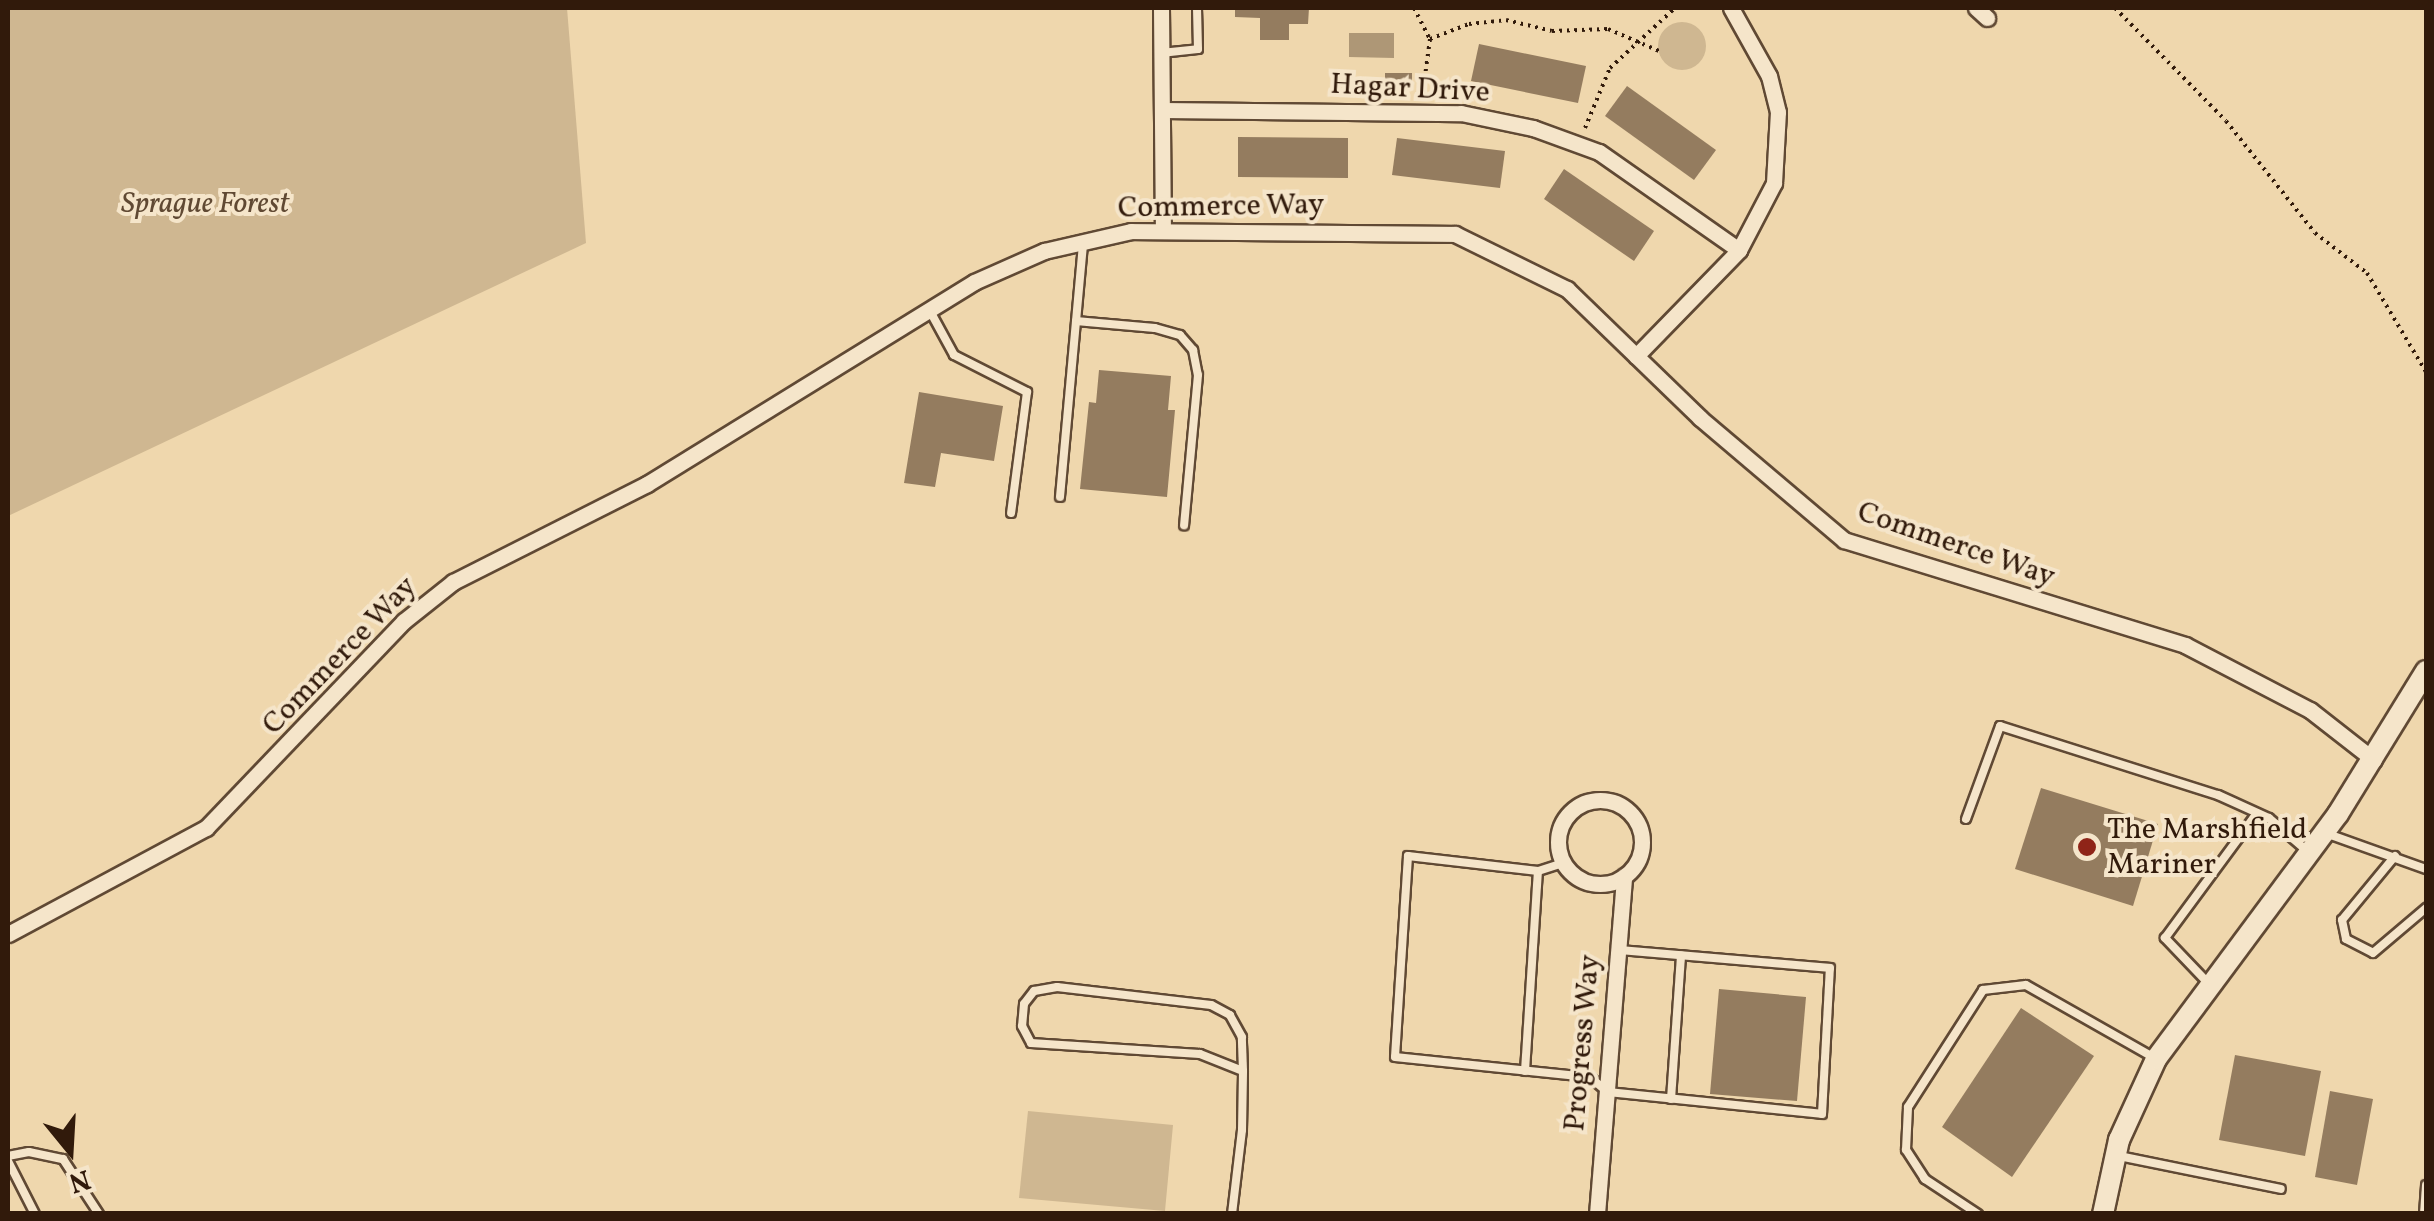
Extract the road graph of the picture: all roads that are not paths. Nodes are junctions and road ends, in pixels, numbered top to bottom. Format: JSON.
{"nodes":[{"id":1,"x":1162,"y":8,"type":"edge"},
{"id":2,"x":1197,"y":8,"type":"edge"},
{"id":3,"x":1734,"y":9,"type":"edge"},
{"id":4,"x":1162,"y":53,"type":"junction"},
{"id":5,"x":1162,"y":110,"type":"junction"},
{"id":6,"x":1163,"y":230,"type":"junction"},
{"id":7,"x":1083,"y":242,"type":"junction"},
{"id":8,"x":1739,"y":250,"type":"junction"},
{"id":9,"x":928,"y":308,"type":"junction"},
{"id":10,"x":1076,"y":320,"type":"junction"},
{"id":11,"x":1636,"y":356,"type":"junction"},
{"id":12,"x":1060,"y":496,"type":"dead end"},
{"id":13,"x":1010,"y":514,"type":"dead end"},
{"id":14,"x":1184,"y":525,"type":"dead end"},
{"id":15,"x":2426,"y":672,"type":"edge"},
{"id":16,"x":2374,"y":760,"type":"junction"},
{"id":17,"x":2257,"y":813,"type":"junction"},
{"id":18,"x":1966,"y":819,"type":"dead end"},
{"id":19,"x":2324,"y":833,"type":"junction"},
{"id":20,"x":2310,"y":852,"type":"junction"},
{"id":21,"x":2395,"y":856,"type":"junction"},
{"id":22,"x":1563,"y":862,"type":"junction"},
{"id":23,"x":2426,"y":867,"type":"edge"},
{"id":24,"x":1538,"y":871,"type":"junction"},
{"id":25,"x":1624,"y":876,"type":"junction"},
{"id":26,"x":2426,"y":908,"type":"edge"},
{"id":27,"x":8,"y":934,"type":"edge"},
{"id":28,"x":1618,"y":950,"type":"junction"},
{"id":29,"x":1681,"y":955,"type":"junction"},
{"id":30,"x":2209,"y":984,"type":"junction"},
{"id":31,"x":2156,"y":1059,"type":"junction"},
{"id":32,"x":1526,"y":1070,"type":"junction"},
{"id":33,"x":1242,"y":1072,"type":"junction"},
{"id":34,"x":1607,"y":1092,"type":"junction"},
{"id":35,"x":1671,"y":1099,"type":"junction"},
{"id":36,"x":2115,"y":1155,"type":"junction"},
{"id":37,"x":8,"y":1158,"type":"edge"},
{"id":38,"x":2426,"y":1185,"type":"edge"},
{"id":39,"x":2281,"y":1189,"type":"dead end"},
{"id":40,"x":36,"y":1214,"type":"edge"},
{"id":41,"x":99,"y":1214,"type":"edge"},
{"id":42,"x":1232,"y":1214,"type":"edge"},
{"id":43,"x":1597,"y":1214,"type":"edge"},
{"id":44,"x":1978,"y":1214,"type":"edge"},
{"id":45,"x":2103,"y":1214,"type":"edge"},
{"id":46,"x":2424,"y":1214,"type":"edge"}],
"edges":[{"from":1,"to":4,"type":"street"},
{"from":2,"to":4,"type":"lane"},
{"from":3,"to":8,"type":"street"},
{"from":4,"to":5,"type":"street"},
{"from":5,"to":6,"type":"street"},
{"from":5,"to":8,"type":"street","name":"Hagar Drive"},
{"from":6,"to":7,"type":"street","name":"Commerce Way"},
{"from":6,"to":11,"type":"street","name":"Commerce Way"},
{"from":7,"to":9,"type":"street","name":"Commerce Way"},
{"from":7,"to":10,"type":"lane"},
{"from":8,"to":11,"type":"street"},
{"from":9,"to":13,"type":"lane"},
{"from":9,"to":27,"type":"street","name":"Commerce Way"},
{"from":10,"to":12,"type":"lane"},
{"from":10,"to":14,"type":"lane"},
{"from":11,"to":16,"type":"street","name":"Commerce Way"},
{"from":15,"to":16,"type":"street"},
{"from":16,"to":19,"type":"street"},
{"from":17,"to":18,"type":"lane"},
{"from":17,"to":20,"type":"lane"},
{"from":17,"to":30,"type":"lane"},
{"from":19,"to":20,"type":"street"},
{"from":19,"to":21,"type":"lane"},
{"from":20,"to":30,"type":"street"},
{"from":21,"to":23,"type":"lane"},
{"from":21,"to":26,"type":"lane"},
{"from":22,"to":24,"type":"lane"},
{"from":22,"to":25,"type":"street"},
{"from":22,"to":25,"type":"street","name":"Progress Way"},
{"from":24,"to":32,"type":"lane"},
{"from":24,"to":32,"type":"lane"},
{"from":25,"to":28,"type":"street","name":"Progress Way"},
{"from":28,"to":29,"type":"lane"},
{"from":28,"to":34,"type":"street","name":"Progress Way"},
{"from":29,"to":35,"type":"lane"},
{"from":29,"to":35,"type":"lane"},
{"from":30,"to":31,"type":"street"},
{"from":31,"to":36,"type":"street"},
{"from":31,"to":44,"type":"lane"},
{"from":32,"to":34,"type":"lane"},
{"from":33,"to":33,"type":"lane"},
{"from":33,"to":42,"type":"lane"},
{"from":34,"to":35,"type":"lane"},
{"from":34,"to":43,"type":"street","name":"Progress Way"},
{"from":36,"to":39,"type":"lane"},
{"from":36,"to":45,"type":"street"},
{"from":37,"to":40,"type":"lane"},
{"from":37,"to":41,"type":"lane"},
{"from":38,"to":46,"type":"lane"}]}
